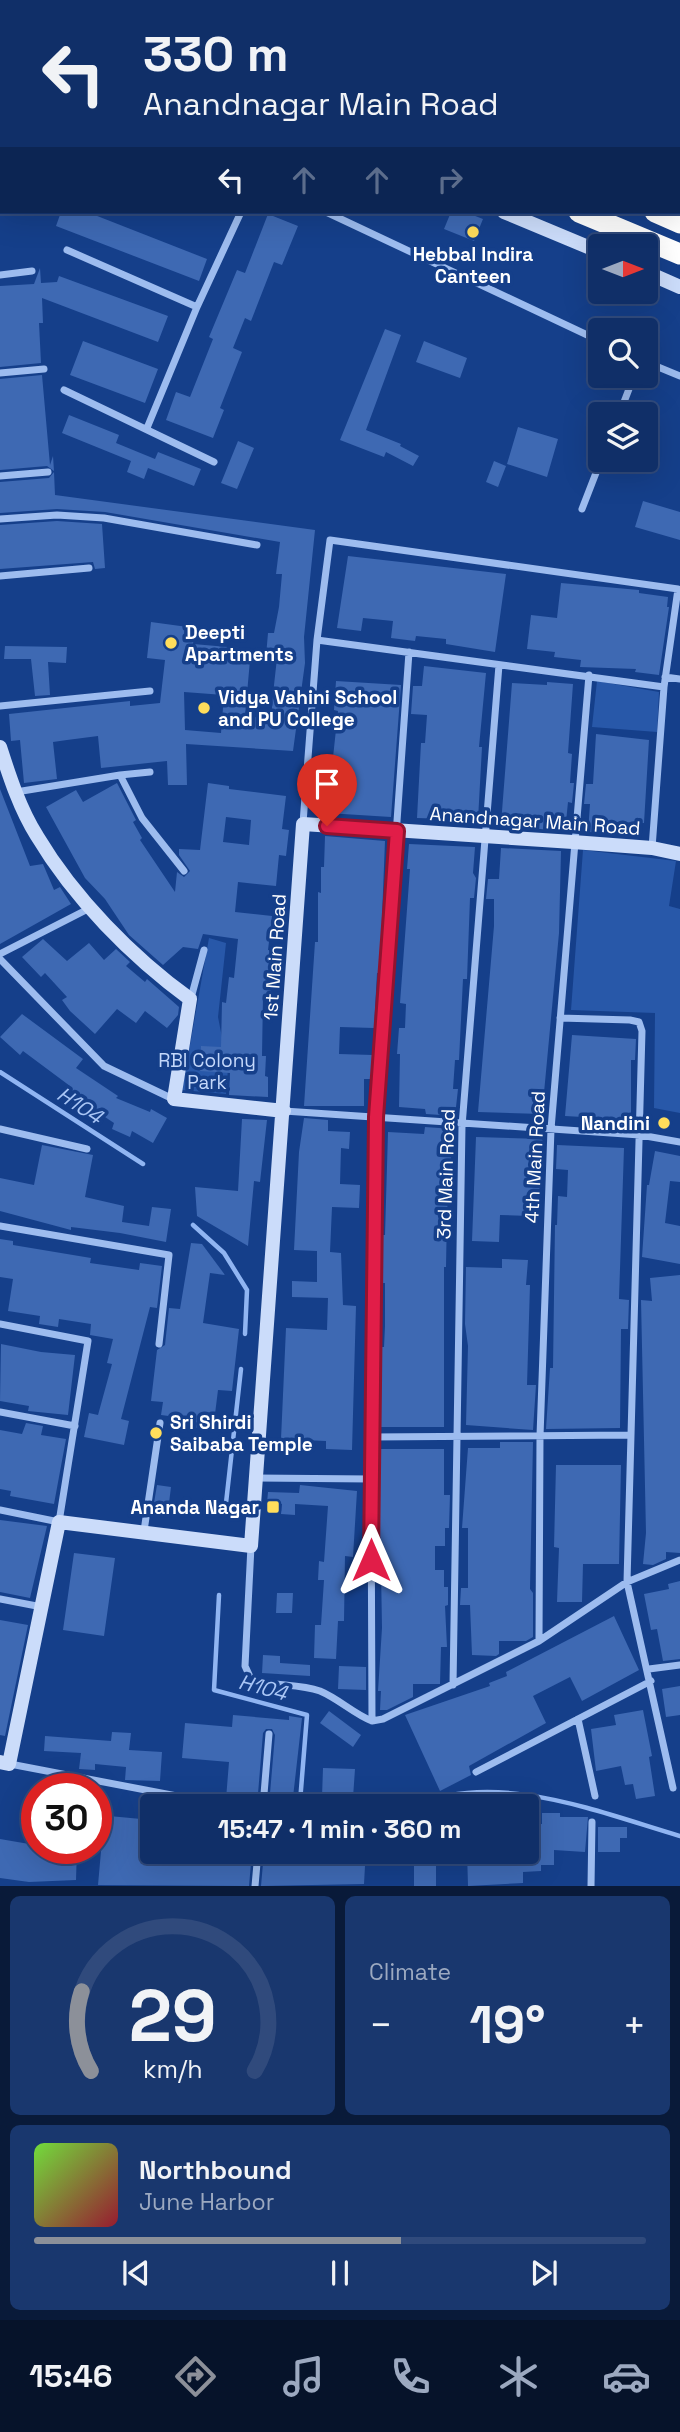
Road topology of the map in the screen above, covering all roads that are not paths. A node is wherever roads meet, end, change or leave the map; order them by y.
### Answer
1 (240, 214) edge
2 (330, 214) edge
3 (509, 214) edge
4 (584, 214) edge
5 (660, 214) edge
6 (680, 222) edge
7 (588, 248) edge
8 (66, 250) dead end
9 (680, 254) edge
10 (32, 271) dead end
11 (0, 275) edge
12 (658, 277) edge
13 (680, 287) edge
14 (197, 307) junction
15 (588, 335) edge
16 (658, 367) edge
17 (44, 369) dead end
18 (0, 373) edge
19 (680, 376) edge
20 (64, 390) dead end
21 (147, 428) junction
22 (214, 462) dead end
23 (48, 472) dead end
24 (596, 472) edge
25 (0, 476) edge
26 (582, 509) dead end
27 (0, 519) edge
28 (257, 545) dead end
29 (89, 568) dead end
30 (0, 576) edge
31 (679, 589) edge
32 (317, 640) junction
33 (409, 652) junction
34 (499, 665) junction
35 (589, 675) junction
36 (666, 677) junction
37 (680, 679) edge
38 (664, 687) junction
39 (150, 691) dead end
40 (0, 706) edge
41 (0, 747) edge
42 (150, 772) dead end
43 (121, 775) junction
44 (15, 792) junction
45 (303, 824) junction
46 (397, 831) junction
47 (485, 836) junction
48 (573, 842) junction
49 (652, 848) junction
50 (680, 854) edge
51 (184, 871) dead end
52 (91, 907) junction
53 (204, 950) dead end
54 (0, 957) edge
55 (190, 999) junction
56 (559, 1018) junction
57 (174, 1099) junction
58 (284, 1111) junction
59 (376, 1117) junction
60 (462, 1126) junction
61 (0, 1129) edge
62 (551, 1129) junction
63 (640, 1135) junction
64 (680, 1142) edge
65 (87, 1149) dead end
66 (0, 1226) edge
67 (0, 1324) edge
68 (159, 1344) dead end
69 (0, 1412) edge
70 (160, 1423) dead end
71 (75, 1426) junction
72 (456, 1436) junction
73 (540, 1436) junction
74 (631, 1436) junction
75 (372, 1437) junction
76 (256, 1478) junction
77 (371, 1479) junction
78 (0, 1510) edge
79 (60, 1522) junction
80 (144, 1531) junction
81 (251, 1546) junction
82 (680, 1560) edge
83 (627, 1582) junction
84 (0, 1599) edge
85 (42, 1607) junction
86 (538, 1641) junction
87 (680, 1665) edge
88 (649, 1669) junction
89 (651, 1681) junction
90 (453, 1685) junction
91 (578, 1719) junction
92 (372, 1721) junction
93 (270, 1734) dead end
94 (4, 1763) edge
95 (476, 1772) dead end
96 (673, 1788) dead end
97 (166, 1794) edge
98 (264, 1794) edge
99 (595, 1796) dead end
100 (592, 1822) dead end
101 (257, 1864) edge
102 (255, 1886) edge
103 (591, 1886) edge

1 - 14 street
2 - 15 street
3 - 7 street
4 - 9 highway
5 - 6 highway
8 - 14 street
10 - 11 street
12 - 13 street
14 - 21 street
16 - 19 street
17 - 18 street
20 - 21 street
21 - 22 street
23 - 25 street
24 - 26 street
27 - 28 street
29 - 30 street
31 - 32 street, 1st Main Road
31 - 36 street
32 - 33 street
32 - 45 street, 1st Main Road
33 - 34 street
33 - 46 street
34 - 35 street
34 - 47 street, 3rd Main Road
35 - 38 street
35 - 48 street, 4th Main Road
36 - 37 street
36 - 38 street
38 - 49 street
39 - 40 street
41 - 44 street
42 - 43 street
43 - 44 street
43 - 51 street
44 - 52 street
45 - 46 street, Anandnagar Main Road
45 - 58 street, 1st Main Road
46 - 47 street, Anandnagar Main Road
46 - 59 street
47 - 48 street, Anandnagar Main Road
47 - 60 street, 3rd Main Road
48 - 49 street, Anandnagar Main Road
48 - 56 street, 4th Main Road
49 - 50 street, Anandnagar Main Road
52 - 54 street
52 - 55 street
53 - 55 street
54 - 57 street
55 - 57 street
56 - 62 street, 4th Main Road
56 - 63 street
57 - 58 street
58 - 59 street
58 - 76 street, 1st Main Road
59 - 60 street
59 - 75 street
60 - 62 street
60 - 72 street, 3rd Main Road
61 - 65 street
62 - 63 street
62 - 73 street, 4th Main Road
63 - 64 street
63 - 74 street
66 - 68 street
67 - 71 street
69 - 71 street
70 - 80 street
71 - 79 street
72 - 73 street
72 - 75 street
72 - 90 street, 3rd Main Road
73 - 74 street
73 - 86 street, 4th Main Road
74 - 83 street
75 - 77 street
76 - 77 street
76 - 81 street, 1st Main Road
77 - 92 street
78 - 79 street
79 - 80 street
79 - 85 street
80 - 81 street
81 - 92 street
82 - 83 street
83 - 86 street
83 - 88 street
84 - 85 street
85 - 94 street
86 - 90 street
87 - 88 street
88 - 89 street
89 - 91 street
89 - 96 street
90 - 92 street
91 - 95 street
91 - 99 street
93 - 98 street
94 - 97 street
100 - 103 street
101 - 102 street

